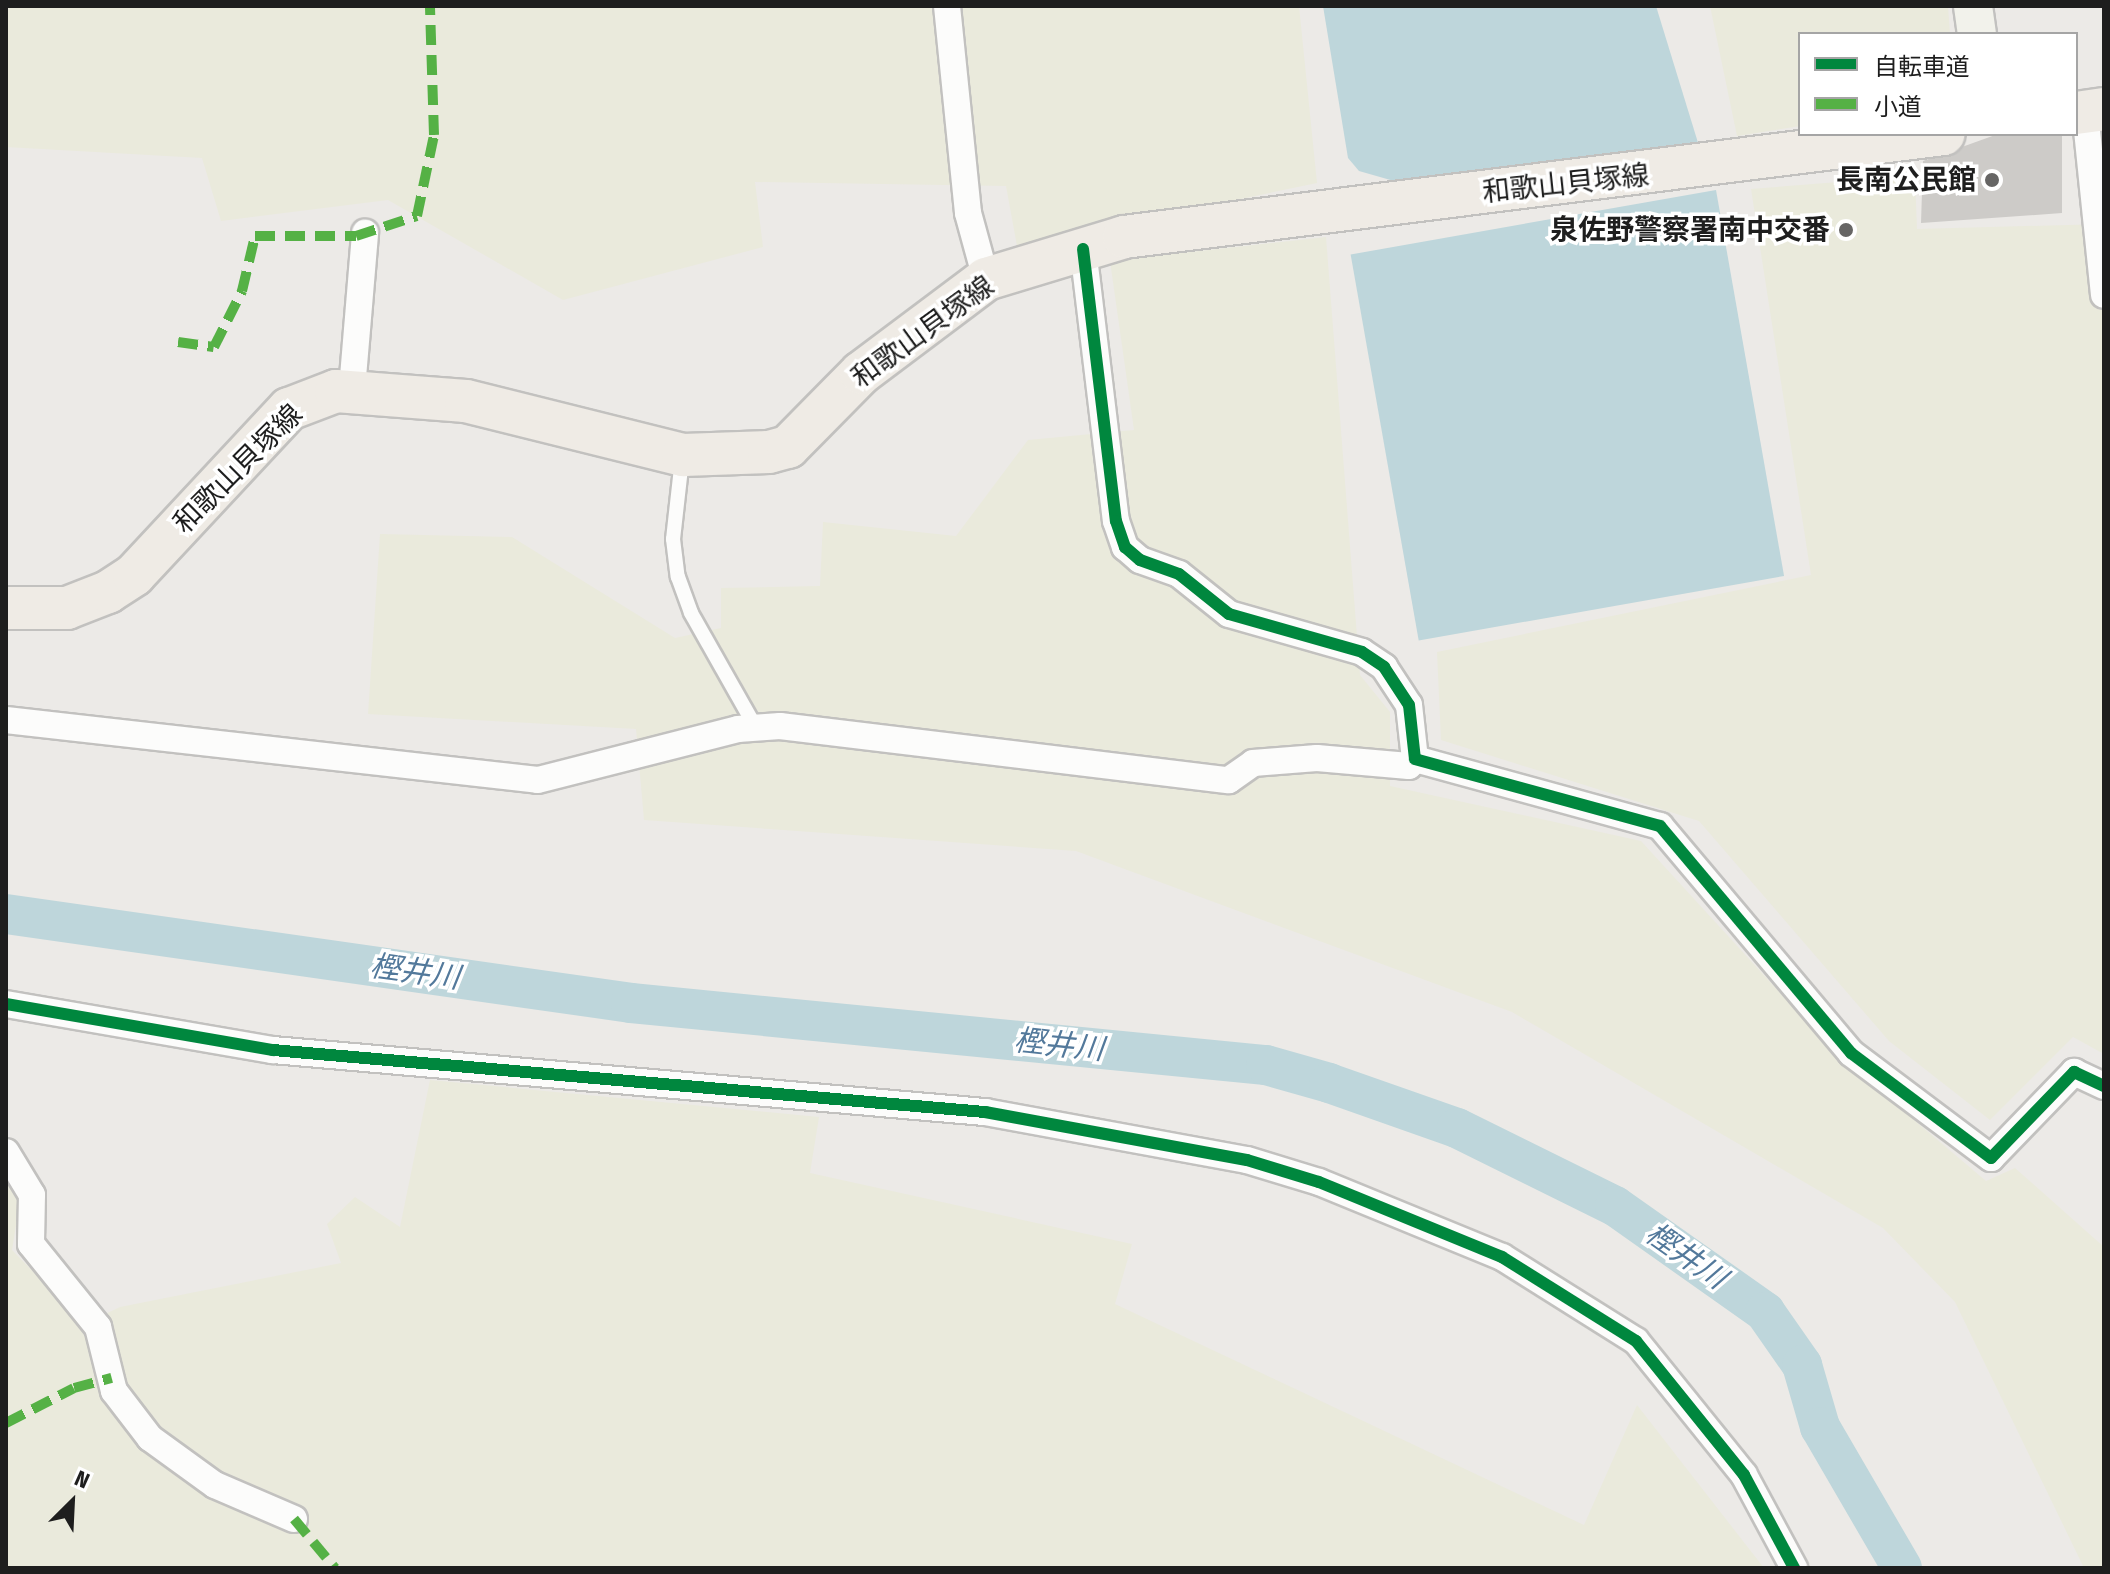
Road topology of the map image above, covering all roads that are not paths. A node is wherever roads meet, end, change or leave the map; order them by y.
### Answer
1 (947, 6) edge
2 (1973, 6) edge
3 (1977, 32) edge
4 (2088, 111) edge
5 (1928, 136) edge
6 (365, 233) dead end
7 (1083, 249) junction
8 (986, 279) junction
9 (2104, 295) edge
10 (352, 389) junction
11 (683, 455) junction
12 (6, 608) edge
13 (6, 720) edge
14 (756, 728) junction
15 (1415, 759) junction
16 (6, 1004) edge
17 (2104, 1086) edge
18 (6, 1152) edge
19 (294, 1519) dead end
20 (1794, 1568) edge

1 - 8 street
2 - 3 street
4 - 9 street
5 - 7 main road, 和歌山貝塚線
6 - 10 street
7 - 8 main road, 和歌山貝塚線
7 - 15 street
8 - 11 main road, 和歌山貝塚線
10 - 11 main road, 和歌山貝塚線
10 - 12 main road, 和歌山貝塚線
11 - 14 lane
13 - 14 street
14 - 15 street
15 - 17 street
16 - 20 street
18 - 19 street

